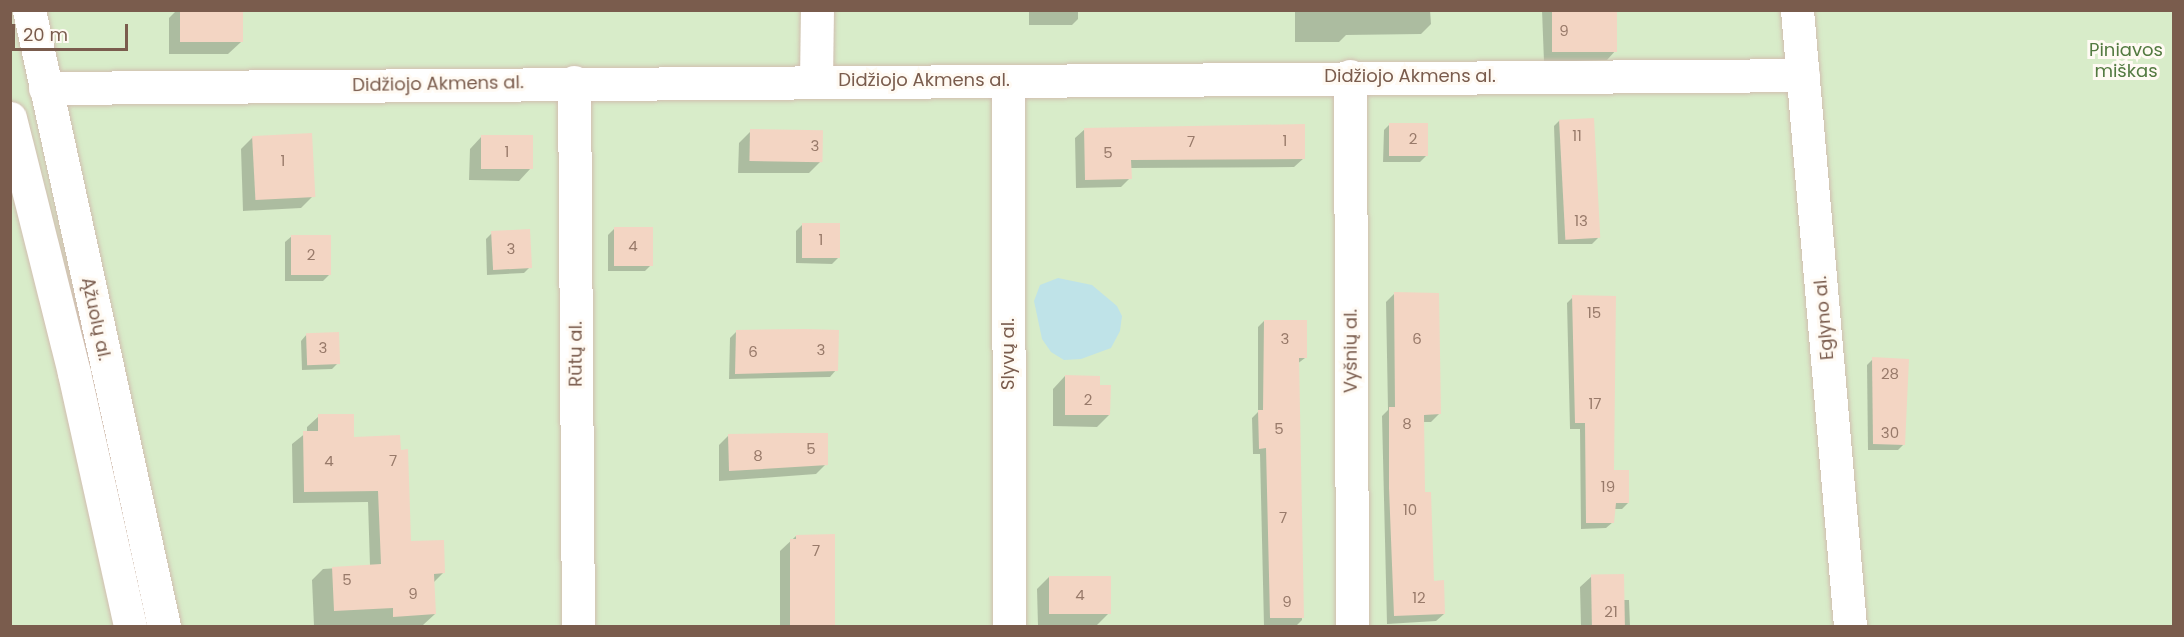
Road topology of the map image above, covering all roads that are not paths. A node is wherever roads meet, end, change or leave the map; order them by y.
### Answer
1 (29, 10) edge
2 (817, 10) edge
3 (1797, 10) edge
4 (1803, 75) junction
5 (1350, 76) junction
6 (816, 80) junction
7 (1008, 81) junction
8 (574, 82) junction
9 (45, 88) junction
10 (10, 118) edge
11 (130, 627) edge
12 (164, 627) edge
13 (578, 627) edge
14 (1009, 627) edge
15 (1352, 627) edge
16 (1850, 627) edge

1 - 9 street, Ąžuolų al.
2 - 6 street
3 - 4 street, Eglyno al.
4 - 5 street, Didžiojo Akmens al.
4 - 16 street, Eglyno al.
5 - 7 street, Didžiojo Akmens al.
5 - 15 street, Vyšnių al.
6 - 7 street, Didžiojo Akmens al.
6 - 8 street, Didžiojo Akmens al.
7 - 14 street, Slyvų al.
8 - 9 street, Didžiojo Akmens al.
8 - 13 street, Rūtų al.
9 - 12 street, Ąžuolų al.
10 - 11 street

